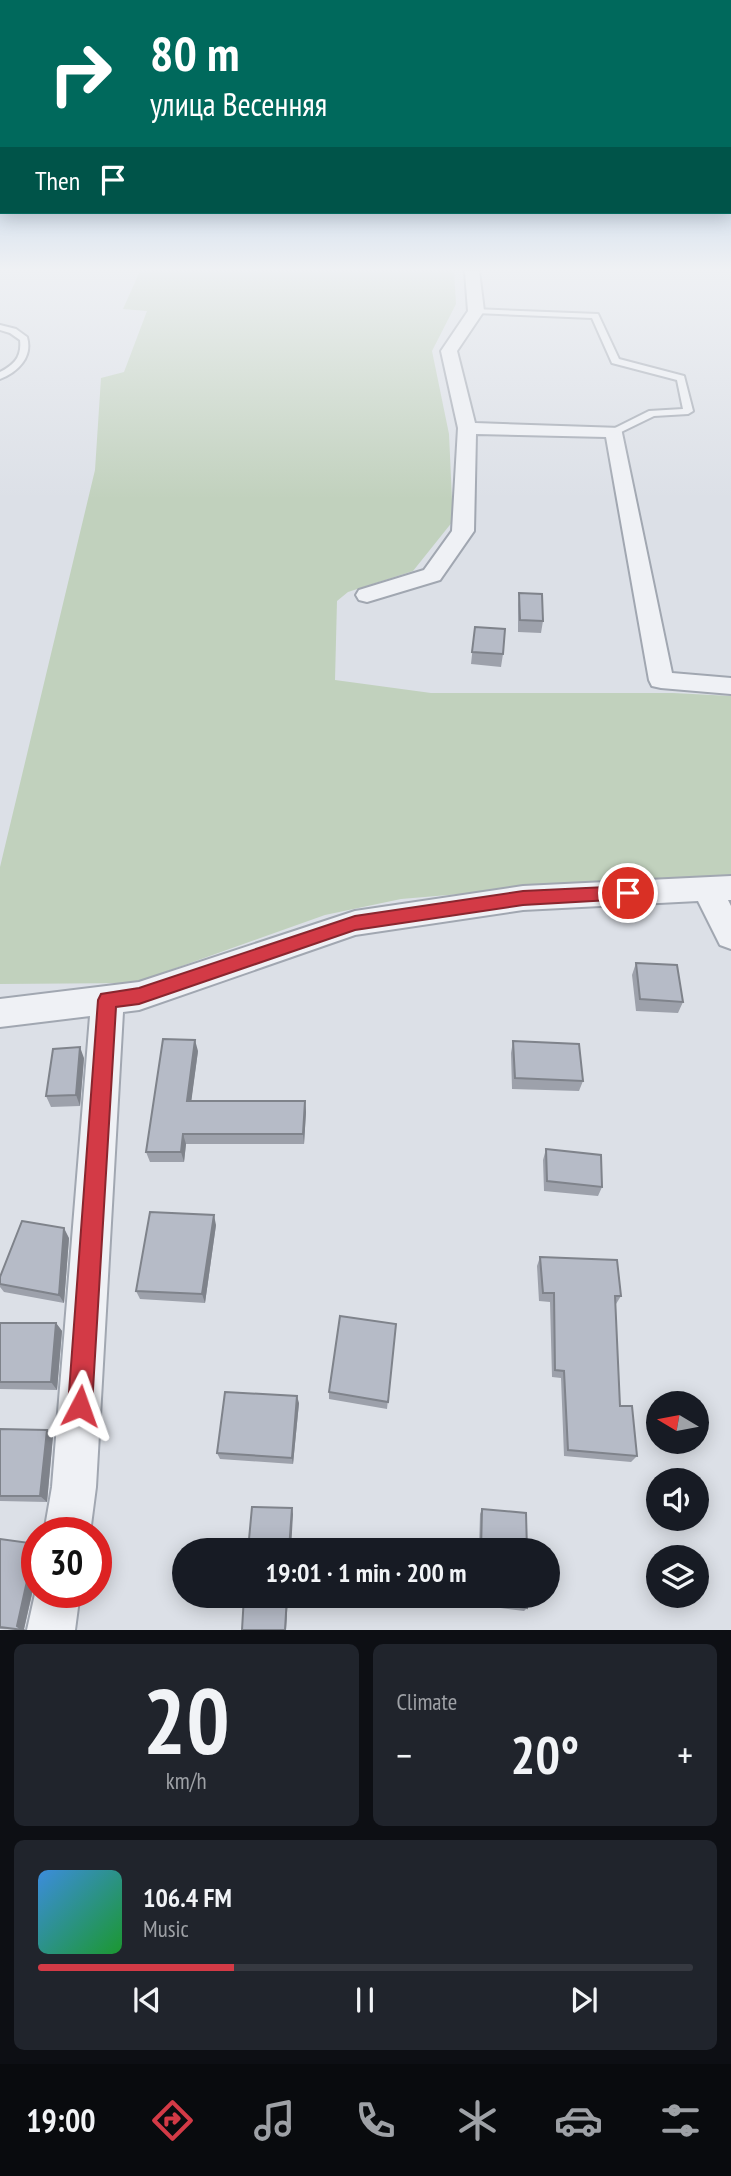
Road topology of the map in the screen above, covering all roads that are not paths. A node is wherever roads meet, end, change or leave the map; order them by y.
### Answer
1 (26, 347) edge
2 (452, 347) edge
3 (609, 347) edge
4 (0, 376) edge
5 (467, 428) junction
6 (614, 432) junction
7 (367, 596) dead end
8 (731, 686) edge
9 (719, 888) edge
10 (731, 936) edge
11 (107, 1000) junction
12 (0, 1013) edge
13 (70, 1517) edge
14 (54, 1608) edge
15 (51, 1630) edge

1 - 4 lane
2 - 5 street
3 - 6 lane
5 - 6 street
5 - 7 street
6 - 8 street
9 - 10 street
9 - 11 street
11 - 12 street
11 - 13 street
14 - 15 street

